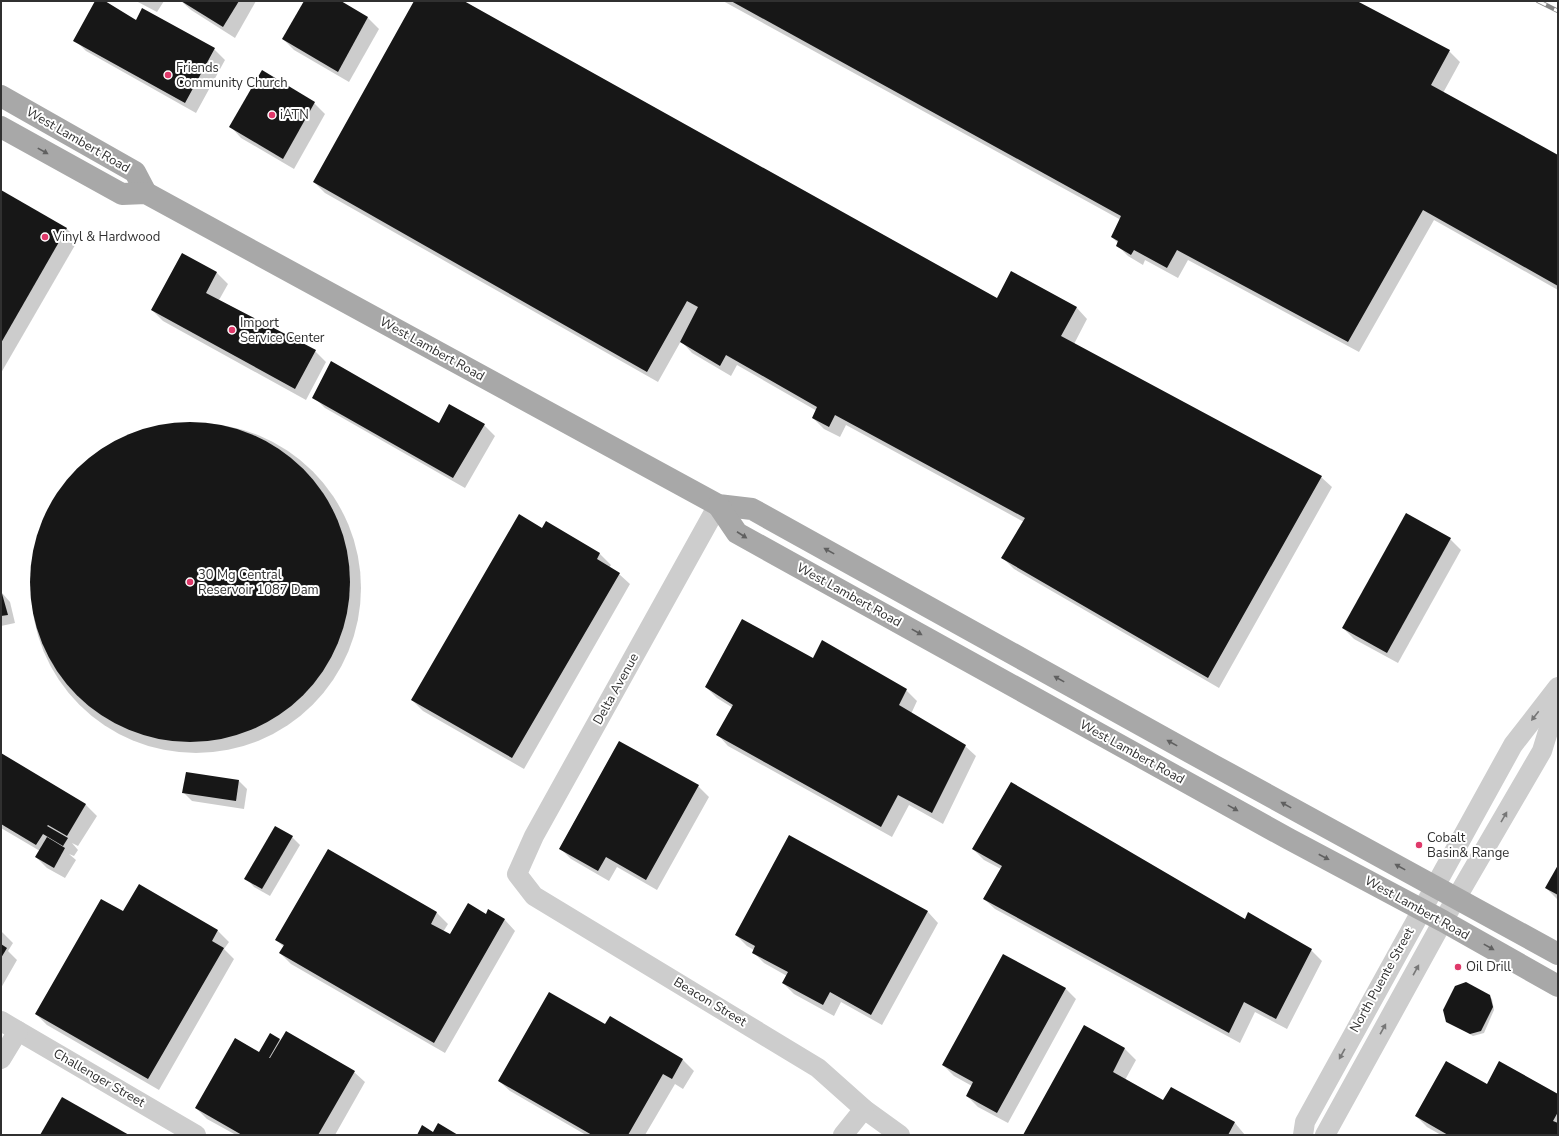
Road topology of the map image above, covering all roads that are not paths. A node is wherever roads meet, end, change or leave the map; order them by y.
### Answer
1 (1, 96) edge
2 (1, 127) edge
3 (146, 193) junction
4 (718, 505) junction
5 (1558, 687) edge
6 (1558, 699) edge
7 (517, 874) joint
8 (1434, 886) junction
9 (1456, 899) junction
10 (1421, 909) junction
11 (1443, 921) junction
12 (1558, 954) edge
13 (1558, 986) edge
14 (1, 1021) edge
15 (18, 1031) junction
16 (1, 1060) edge
17 (864, 1109) junction
18 (196, 1135) edge
19 (843, 1135) edge
20 (900, 1135) edge
21 (1303, 1135) edge
22 (1325, 1135) edge

1 - 3 main road, West Lambert Road
2 -> 3 main road, West Lambert Road
3 - 4 main road, West Lambert Road
4 - 7 street, Delta Avenue
8 -> 4 main road, West Lambert Road
4 -> 10 main road, West Lambert Road
5 -> 8 street, North Puente Street
9 -> 6 street, North Puente Street
7 - 17 street, Beacon Street
8 - 9 main road, West Lambert Road
8 - 10 street, North Puente Street
9 - 11 street, North Puente Street
9 - 12 main road, West Lambert Road
10 - 11 main road, West Lambert Road
10 -> 21 street, North Puente Street
11 -> 13 main road, West Lambert Road
22 -> 11 street, North Puente Street
14 - 15 street, Challenger Street
15 - 16 street
15 - 18 street, Challenger Street
17 - 19 street
17 - 20 street, Beacon Street

